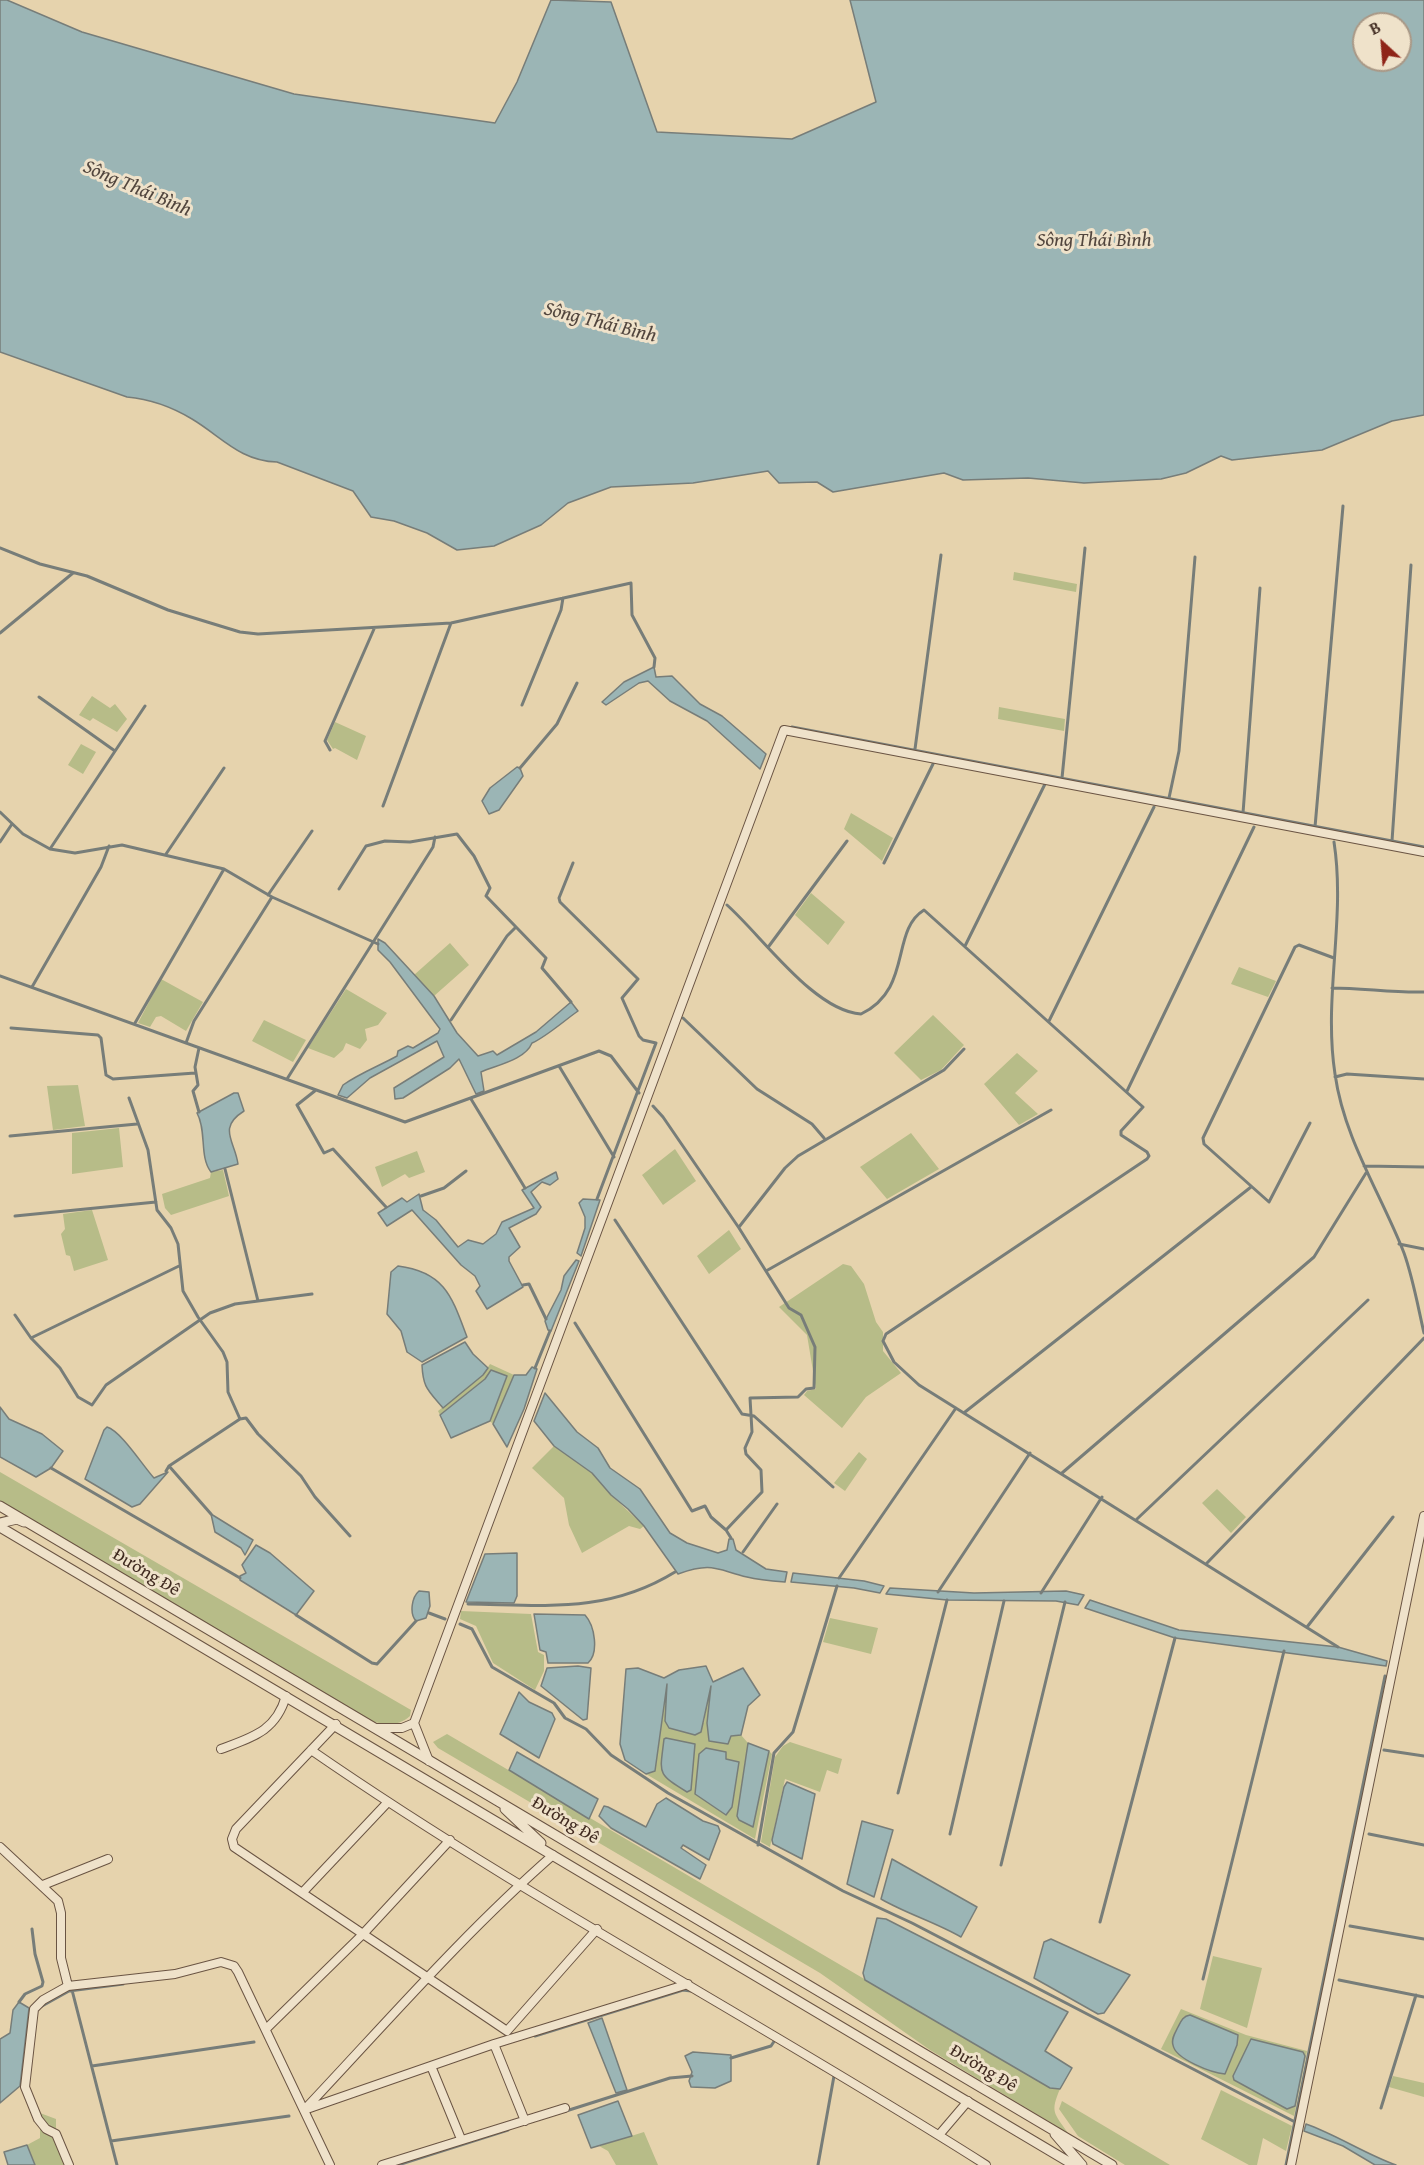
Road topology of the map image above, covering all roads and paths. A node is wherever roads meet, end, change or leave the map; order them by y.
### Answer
1 (1424, 852) edge
2 (0, 1506) edge
3 (1424, 1516) edge
4 (0, 1525) edge
5 (41, 1530) junction
6 (286, 1696) junction
7 (414, 1723) junction
8 (336, 1724) junction
9 (372, 1727) junction
10 (222, 1749) dead end
11 (311, 1750) junction
12 (430, 1762) junction
13 (495, 1799) junction
14 (387, 1803) junction
15 (450, 1840) junction
16 (0, 1847) edge
17 (553, 1855) junction
18 (108, 1859) dead end
19 (520, 1884) junction
20 (42, 1885) junction
21 (303, 1892) junction
22 (597, 1929) junction
23 (363, 1934) junction
24 (429, 1977) junction
25 (688, 1984) junction
26 (68, 1986) junction
27 (266, 2029) junction
28 (507, 2031) junction
29 (508, 2040) junction
30 (494, 2043) junction
31 (431, 2066) junction
32 (968, 2101) junction
33 (565, 2108) dead end
34 (304, 2110) junction
35 (525, 2121) junction
36 (1049, 2128) junction
37 (939, 2135) junction
38 (461, 2139) junction
39 (69, 2165) edge
40 (330, 2165) edge
41 (382, 2165) edge
42 (986, 2165) edge
43 (1074, 2165) edge
44 (1082, 2165) edge
45 (1112, 2165) edge
46 (1292, 2165) edge

1 - 7 street
2 - 5 street, Đường Đê
3 - 46 street
4 - 5 street
4 - 6 street, Đường Đê
5 - 9 street, Đường Đê
6 - 8 street, Đường Đê
6 - 10 street
7 - 9 street
7 - 12 street
8 - 11 street
8 - 17 street, Đường Đê
9 - 12 street, Đường Đê
11 - 14 street
11 - 21 street
12 - 13 street, Đường Đê
13 - 17 street
13 - 36 street, Đường Đê
14 - 15 street
14 - 21 street
15 - 19 street
15 - 23 street
16 - 20 street
17 - 19 street
17 - 32 street, Đường Đê
18 - 20 street
19 - 22 street
19 - 24 street
20 - 26 street
21 - 23 street
22 - 25 street
22 - 28 street
23 - 24 street
23 - 27 street
24 - 28 street
24 - 34 street
25 - 29 street
25 - 37 street
26 - 27 street
26 - 39 street
27 - 34 street
28 - 29 street
29 - 30 street
30 - 31 street
30 - 35 street
31 - 34 street
31 - 38 street
32 - 37 street
32 - 43 street, Đường Đê
33 - 35 street
34 - 40 street
35 - 38 street
36 - 44 street
36 - 45 street, Đường Đê
37 - 42 street
38 - 41 street

